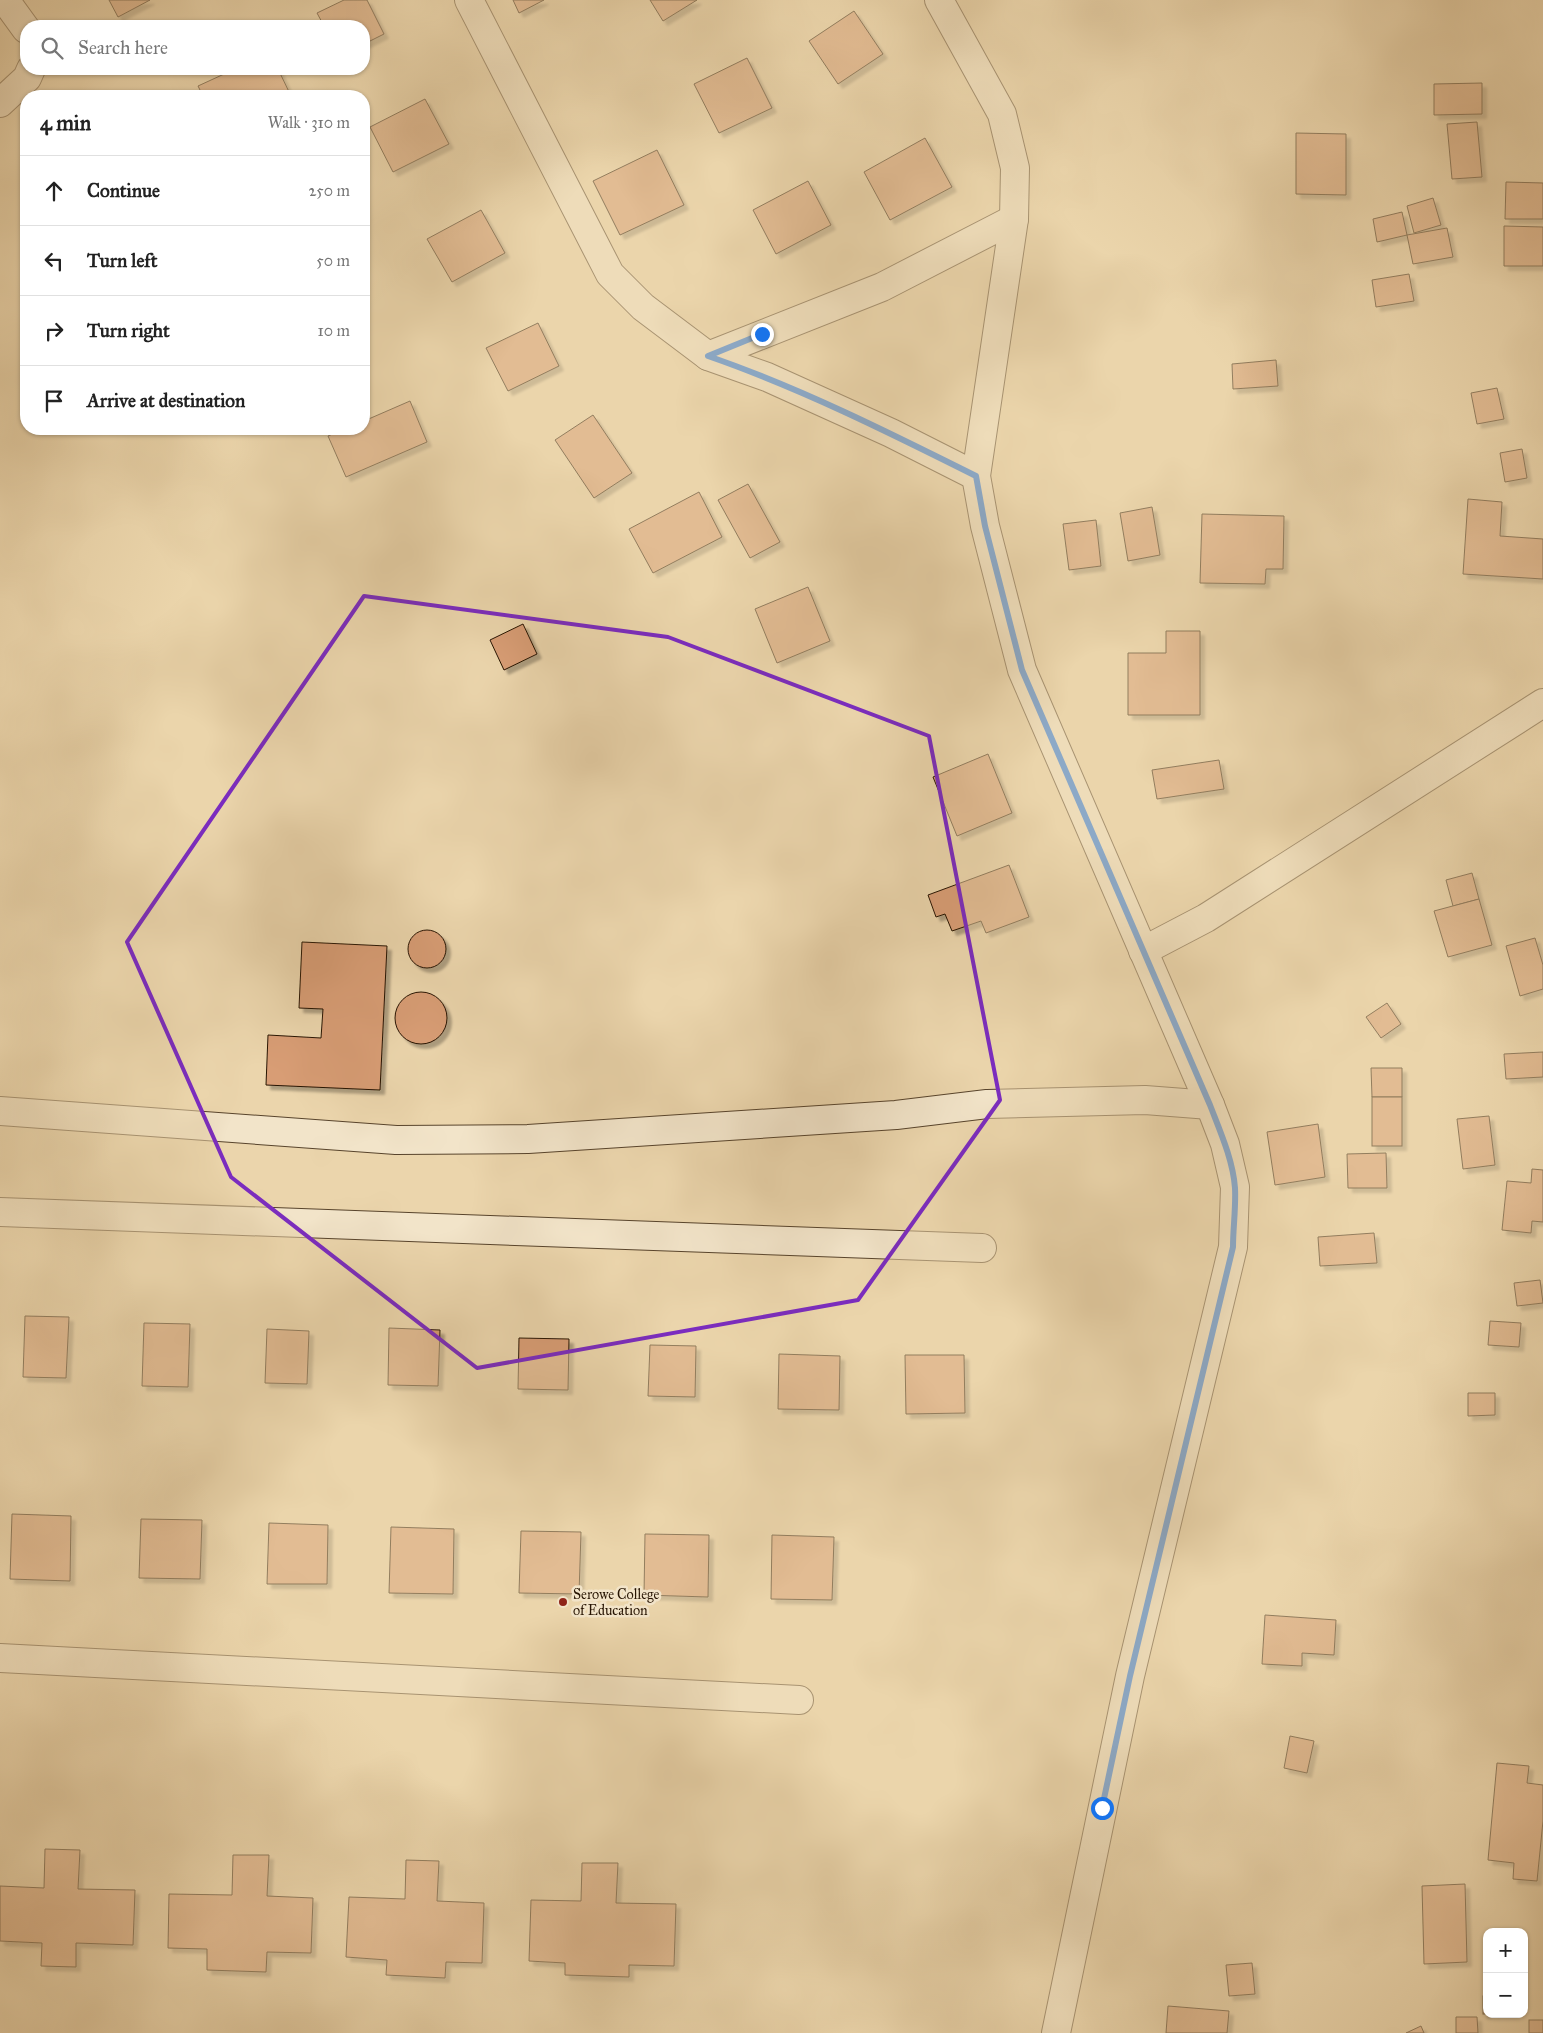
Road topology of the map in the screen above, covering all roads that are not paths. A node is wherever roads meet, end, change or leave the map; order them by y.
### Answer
1 (4, 0) edge
2 (469, 0) edge
3 (939, 0) edge
4 (20, 21) edge
5 (29, 75) edge
6 (0, 103) edge
7 (1014, 219) junction
8 (708, 356) junction
9 (976, 476) junction
10 (1543, 703) edge
11 (1143, 951) junction
12 (1210, 1105) junction
13 (0, 1111) edge
14 (0, 1212) edge
15 (982, 1248) dead end
16 (0, 1658) edge
17 (799, 1700) dead end
18 (1056, 2033) edge

1 - 4 street
2 - 8 street
3 - 7 street
5 - 6 street
7 - 8 street
7 - 9 street
8 - 9 street
9 - 11 street
10 - 11 street
11 - 12 street
12 - 13 street
12 - 18 street
14 - 15 street
16 - 17 street

